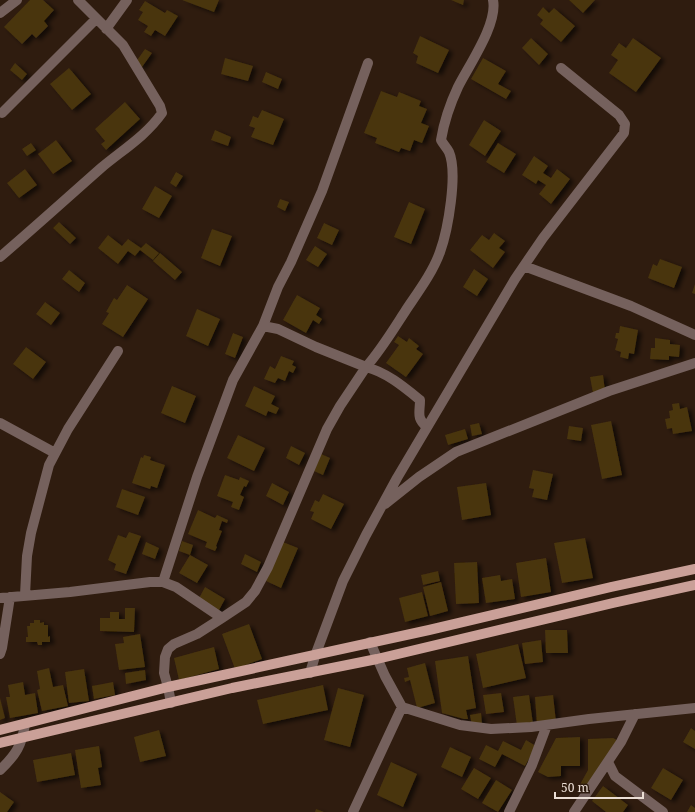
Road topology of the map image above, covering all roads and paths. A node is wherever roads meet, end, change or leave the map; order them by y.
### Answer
1 (17, 0) edge
2 (78, 0) edge
3 (127, 0) edge
4 (493, 0) edge
5 (0, 13) edge
6 (96, 19) junction
7 (106, 29) junction
8 (368, 63) dead end
9 (561, 68) dead end
10 (2, 113) dead end
11 (0, 257) edge
12 (524, 266) junction
13 (263, 326) junction
14 (695, 335) edge
15 (118, 351) dead end
16 (695, 363) edge
17 (366, 367) junction
18 (0, 424) edge
19 (427, 427) junction
20 (55, 453) junction
21 (380, 508) junction
22 (695, 569) edge
23 (163, 582) junction
24 (695, 585) edge
25 (611, 587) junction
26 (25, 595) junction
27 (5, 597) edge
28 (613, 603) junction
29 (489, 616) junction
30 (222, 618) junction
31 (493, 632) junction
32 (370, 642) junction
33 (0, 654) edge
34 (315, 656) junction
35 (377, 659) junction
36 (310, 672) junction
37 (168, 687) junction
38 (171, 703) junction
39 (402, 707) junction
40 (695, 708) edge
41 (635, 714) junction
42 (25, 724) junction
43 (547, 725) junction
44 (0, 730) edge
45 (23, 739) junction
46 (0, 743) edge
47 (608, 762) junction
48 (0, 770) edge
49 (353, 812) edge
50 (509, 812) edge
51 (574, 812) edge
52 (663, 812) edge

1 - 5 street
2 - 6 street
3 - 7 street
4 - 17 street
6 - 7 street
6 - 10 street
7 - 11 street
8 - 13 street
9 - 12 street
12 - 14 street
12 - 19 street
13 - 17 street
13 - 23 street
15 - 20 street
16 - 21 street
17 - 19 street
17 - 30 street
18 - 20 street
19 - 21 street
20 - 26 street
21 - 34 street
22 - 25 main road
23 - 26 street
23 - 30 street
24 - 28 main road
25 - 28 main road
25 - 29 main road
26 - 27 street
27 - 33 street
28 - 31 main road
29 - 31 main road
29 - 32 main road
30 - 37 street
31 - 35 main road
32 - 34 main road
32 - 35 street
34 - 36 street
34 - 37 main road
35 - 36 main road
35 - 39 street
36 - 38 main road
37 - 38 street
37 - 42 main road
38 - 45 main road
39 - 43 street
39 - 49 street
40 - 41 street
41 - 43 street
41 - 47 street
42 - 44 main road
42 - 45 street
43 - 50 street
45 - 46 main road
45 - 48 street
47 - 51 street
47 - 52 street

